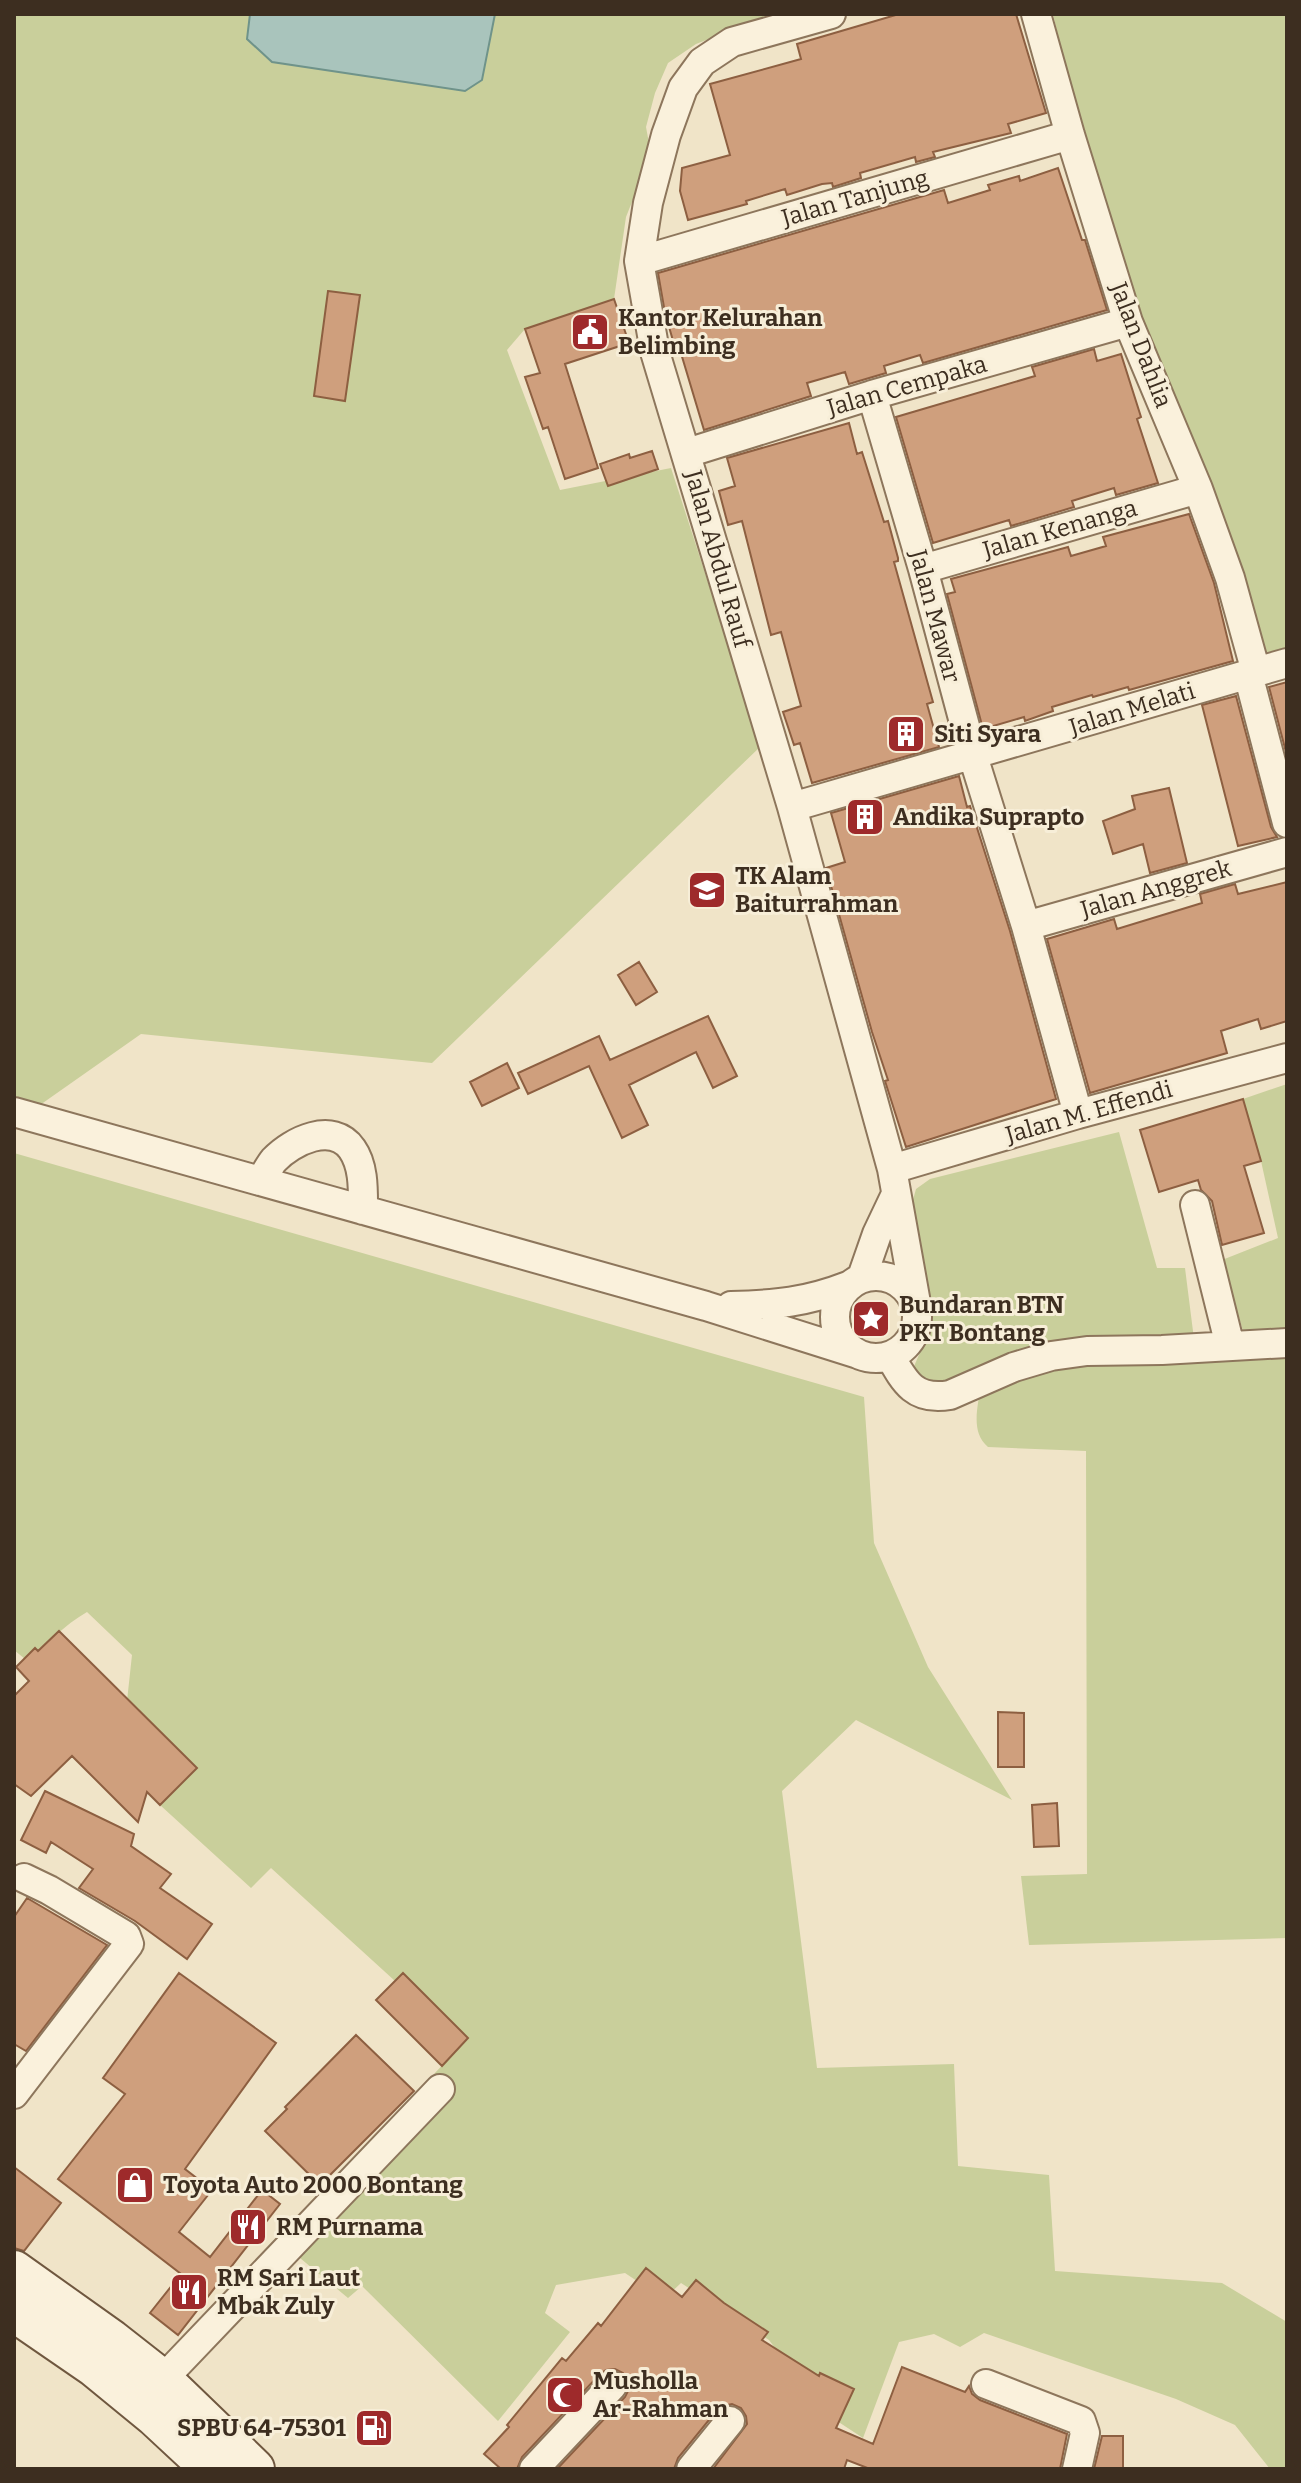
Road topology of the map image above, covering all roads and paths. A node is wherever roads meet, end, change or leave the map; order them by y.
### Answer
1 (831, 14) edge
2 (1036, 14) edge
3 (1070, 135) junction
4 (639, 261) junction
5 (1128, 322) junction
6 (872, 395) junction
7 (687, 453) junction
8 (1198, 489) junction
9 (923, 569) junction
10 (1287, 663) edge
11 (1252, 673) junction
12 (973, 756) junction
13 (792, 807) junction
14 (1287, 823) edge
15 (1287, 852) edge
16 (1026, 926) junction
17 (1287, 1058) edge
18 (14, 1112) edge
19 (1078, 1114) junction
20 (260, 1181) junction
21 (894, 1182) junction
22 (1195, 1205) dead end
23 (363, 1210) junction
24 (855, 1282) junction
25 (916, 1303) junction
26 (706, 1306) junction
27 (1287, 1343) edge
28 (1230, 1346) junction
29 (858, 1354) junction
30 (890, 1356) junction
31 (17, 1881) edge
32 (440, 2089) dead end
33 (14, 2094) edge
34 (29, 2297) edge
35 (162, 2380) junction
36 (986, 2384) dead end
37 (612, 2386) dead end
38 (730, 2421) dead end
39 (212, 2469) edge
40 (254, 2469) edge
41 (534, 2469) edge
42 (691, 2469) edge
43 (1077, 2469) edge

1 - 4 street, Jalan Abdul Rauf
2 - 3 street, Jalan Dahlia
3 - 4 street, Jalan Tanjung
3 - 5 street, Jalan Dahlia
4 - 7 street, Jalan Abdul Rauf
5 - 6 street, Jalan Cempaka
5 - 8 street, Jalan Dahlia
6 - 7 street, Jalan Cempaka
6 - 9 street, Jalan Mawar
7 - 13 street, Jalan Abdul Rauf
8 - 9 street, Jalan Kenanga
8 - 11 street, Jalan Dahlia
9 - 12 street, Jalan Mawar
10 - 11 street, Jalan Melati
11 - 12 street, Jalan Melati
11 - 14 street, Jalan Dahlia
12 - 13 street, Jalan Melati
12 - 16 street, Jalan Mawar
13 - 21 street, Jalan Abdul Rauf
15 - 16 street, Jalan Anggrek
16 - 19 street, Jalan Mawar
17 - 19 street, Jalan M. Effendi
18 - 20 street
19 - 21 street, Jalan M. Effendi
20 - 23 street
20 - 23 street
21 - 24 street
21 - 25 street, Jalan Abdul Rauf
22 - 28 street
23 - 26 street
24 - 25 street
24 - 26 street
24 - 29 street
25 - 30 street
26 - 29 street
27 - 28 street
28 - 30 street
29 - 30 street
31 - 33 street
32 - 35 street
34 - 35 main road
34 - 39 main road
35 - 40 main road
36 - 43 street
37 - 41 street
38 - 42 street

